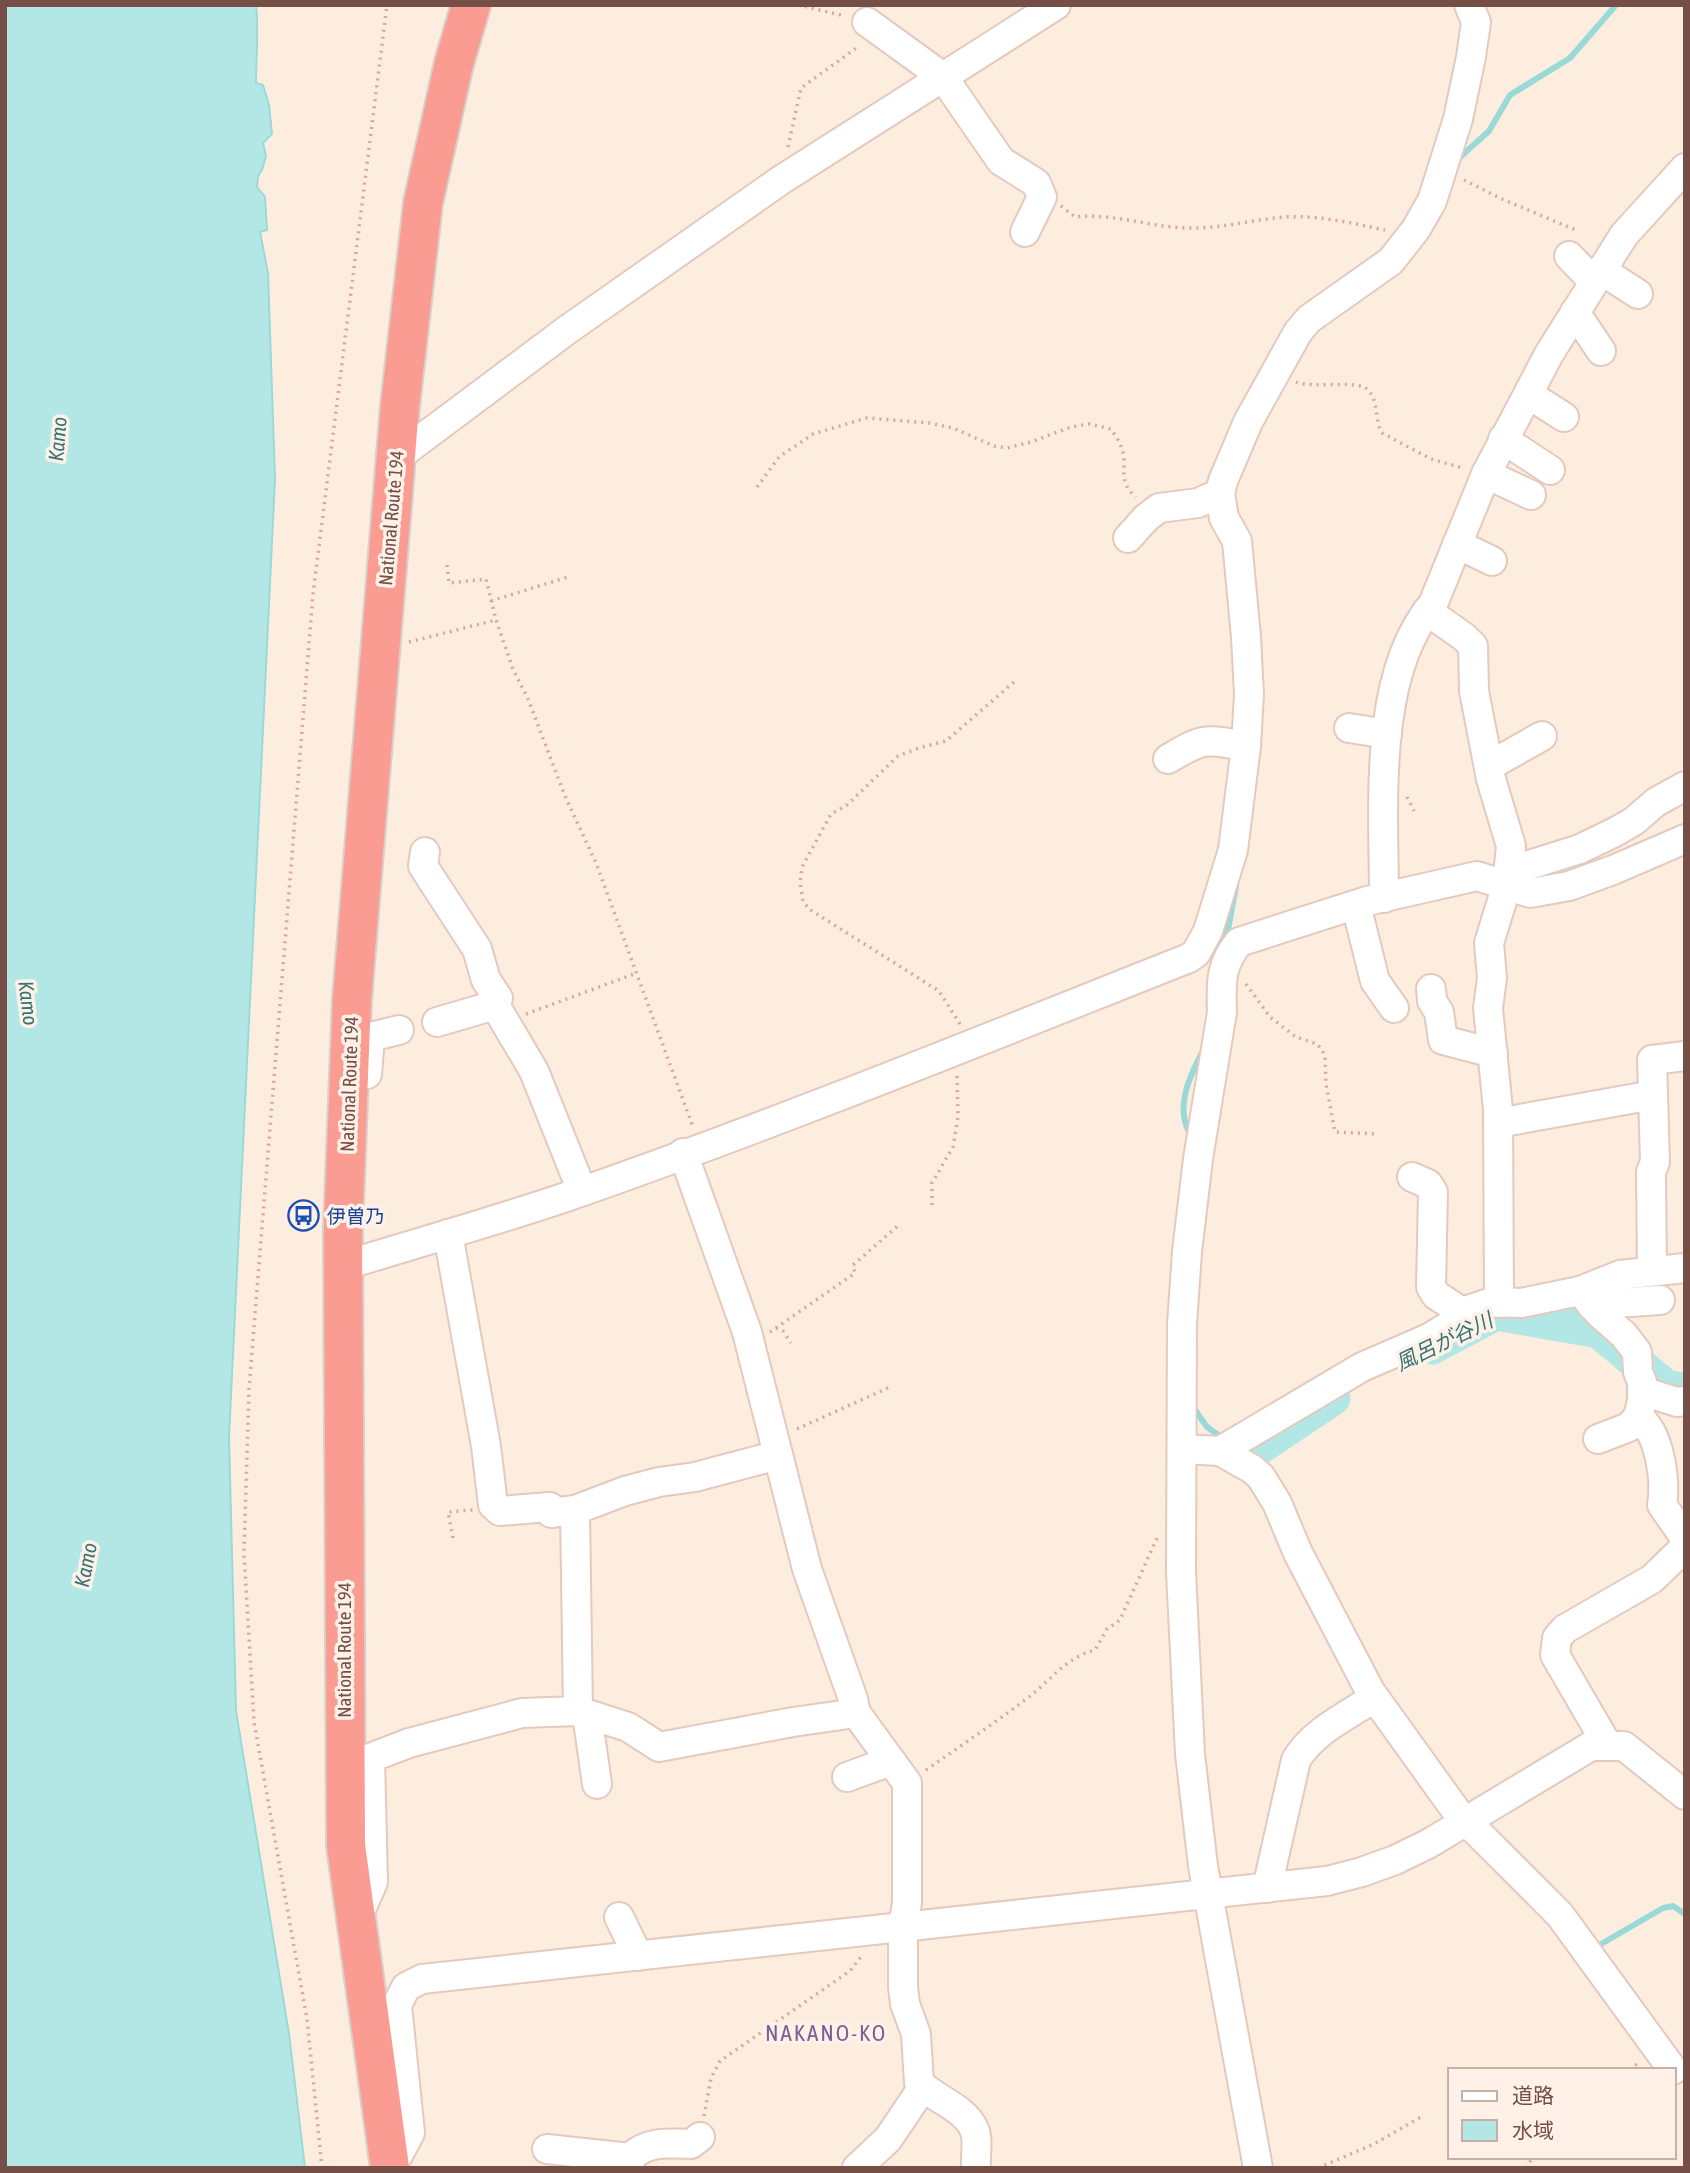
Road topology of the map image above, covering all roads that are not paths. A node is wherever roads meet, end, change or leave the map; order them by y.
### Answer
1 (471, 5) edge
2 (1056, 5) edge
3 (1477, 9) edge
4 (873, 27) road end
5 (943, 77) junction
6 (1682, 176) edge
7 (1025, 232) dead end
8 (1573, 243) road end
9 (1597, 276) junction
10 (1638, 294) dead end
11 (1575, 312) junction
12 (1601, 351) dead end
13 (1528, 394) junction
14 (1564, 417) dead end
15 (1503, 439) junction
16 (396, 458) junction
17 (1550, 470) dead end
18 (1486, 474) junction
19 (1220, 493) junction
20 (1531, 495) dead end
21 (1128, 538) dead end
22 (1457, 544) junction
23 (1492, 561) dead end
24 (1427, 611) junction
25 (1349, 728) dead end
26 (1387, 734) junction
27 (1542, 736) dead end
28 (1246, 746) junction
29 (1168, 759) dead end
30 (1489, 766) junction
31 (1685, 786) edge
32 (1685, 839) edge
33 (425, 852) dead end
34 (1507, 886) junction
35 (1384, 898) junction
36 (1356, 905) junction
37 (1214, 951) junction
38 (1431, 989) dead end
39 (495, 1005) junction
40 (1394, 1008) dead end
41 (437, 1022) dead end
42 (399, 1030) dead end
43 (1493, 1053) junction
44 (1685, 1056) edge
45 (1653, 1096) junction
46 (348, 1102) junction
47 (1498, 1124) junction
48 (692, 1150) junction
49 (1412, 1177) dead end
50 (582, 1191) junction
51 (448, 1234) junction
52 (343, 1266) junction
53 (1685, 1268) edge
54 (1652, 1270) junction
55 (1586, 1298) junction
56 (1660, 1300) dead end
57 (1499, 1303) junction
58 (1462, 1312) junction
59 (1685, 1401) edge
60 (1640, 1404) junction
61 (1598, 1439) dead end
62 (1182, 1449) junction
63 (1220, 1451) junction
64 (778, 1455) junction
65 (575, 1510) junction
66 (1685, 1538) edge
67 (1685, 1547) edge
68 (1374, 1698) junction
69 (582, 1712) junction
70 (856, 1713) junction
71 (1608, 1746) junction
72 (891, 1760) junction
73 (847, 1777) dead end
74 (597, 1784) dead end
75 (1685, 1795) edge
76 (1466, 1821) junction
77 (1267, 1888) junction
78 (1208, 1894) junction
79 (619, 1917) dead end
80 (356, 1921) junction
81 (892, 1929) junction
82 (638, 1956) junction
83 (1672, 2068) edge
84 (923, 2087) junction
85 (700, 2137) road end
86 (547, 2149) dead end
87 (629, 2163) edge
88 (391, 2168) edge
89 (857, 2168) edge
90 (976, 2168) edge
91 (1258, 2168) edge

1 - 16 highway, National Route 194
2 - 5 street
3 - 19 street
4 - 5 street
5 - 7 street
5 - 16 street
6 - 9 street
8 - 9 street
9 - 10 street
9 - 11 street
11 - 12 street
11 - 13 street
13 - 14 street
13 - 15 street
15 - 17 street
15 - 18 street
16 - 46 highway, National Route 194
18 - 20 street
18 - 22 street
19 - 21 street
19 - 28 street
22 - 23 street
22 - 24 street
24 - 26 street
24 - 30 street
25 - 26 street
26 - 35 street
27 - 30 street
28 - 29 street
28 - 37 street
30 - 34 street
31 - 34 street
32 - 34 street
33 - 39 street
34 - 35 street
34 - 43 street
35 - 36 street
36 - 37 street
36 - 40 street
37 - 48 street
37 - 62 street
38 - 43 street
39 - 41 street
39 - 50 street
42 - 46 street
43 - 47 street
44 - 45 street
45 - 47 street
45 - 54 street
46 - 52 highway, National Route 194
47 - 57 street
48 - 50 street
48 - 64 street
49 - 58 street
50 - 51 street
51 - 52 street
51 - 65 street
52 - 80 highway, National Route 194
53 - 54 street
54 - 55 street
55 - 56 street
55 - 57 street
55 - 60 street
57 - 58 street
58 - 63 street
59 - 60 street
60 - 61 street
60 - 66 street
62 - 63 street
62 - 78 street
63 - 68 street
64 - 65 street
64 - 70 street
65 - 69 street
67 - 71 street
68 - 76 street
68 - 77 street
69 - 70 street
69 - 74 street
69 - 80 street
70 - 72 street
71 - 75 street
71 - 76 street
72 - 73 street
72 - 81 street
76 - 77 street
76 - 83 street
77 - 78 street
78 - 81 street
78 - 91 street
79 - 82 street
80 - 88 highway, National Route 194
81 - 82 street
81 - 84 street
82 - 88 street
84 - 89 street
84 - 90 street
85 - 87 street
86 - 87 street

